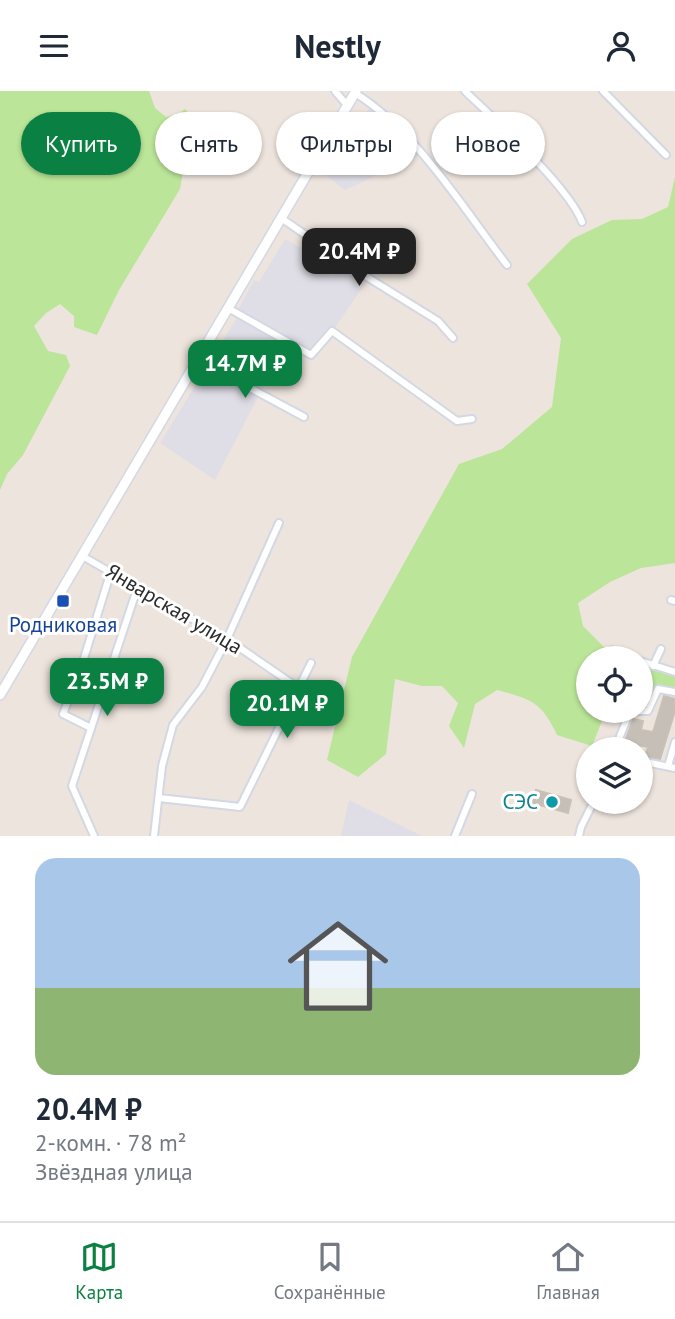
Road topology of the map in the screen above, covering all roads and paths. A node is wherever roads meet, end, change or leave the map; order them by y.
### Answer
1 (335, 91) edge
2 (465, 91) edge
3 (603, 91) edge
4 (356, 92) edge
5 (347, 105) junction
6 (666, 155) dead end
7 (281, 218) junction
8 (582, 222) dead end
9 (507, 265) dead end
10 (228, 308) junction
11 (453, 338) dead end
12 (198, 360) junction
13 (304, 417) dead end
14 (472, 419) dead end
15 (279, 523) dead end
16 (83, 557) junction
17 (111, 571) junction
18 (138, 586) junction
19 (227, 639) junction
20 (661, 649) dead end
21 (311, 663) dead end
22 (653, 666) joint
23 (675, 672) edge
24 (297, 687) junction
25 (675, 692) edge
26 (0, 695) edge
27 (653, 700) edge
28 (89, 727) junction
29 (675, 742) edge
30 (653, 764) edge
31 (671, 767) edge
32 (472, 794) dead end
33 (159, 798) junction
34 (587, 814) edge
35 (94, 836) edge
36 (154, 836) edge
37 (455, 836) edge
38 (579, 836) edge

1 - 5 street
2 - 8 street
3 - 6 street
4 - 5 street
4 - 9 street
5 - 7 street
7 - 10 street
7 - 11 street
10 - 12 street
10 - 14 street
12 - 13 street
12 - 16 street
15 - 19 street
16 - 17 street, Январская улица
16 - 26 street
17 - 18 street, Январская улица
17 - 28 street
18 - 19 street, Январская улица
18 - 28 street
19 - 24 street, Январская улица
19 - 33 street
20 - 22 street
21 - 24 street
22 - 23 street
24 - 33 street
25 - 27 street
28 - 35 street
29 - 31 street
30 - 31 street
32 - 37 street
33 - 36 street
34 - 38 street

